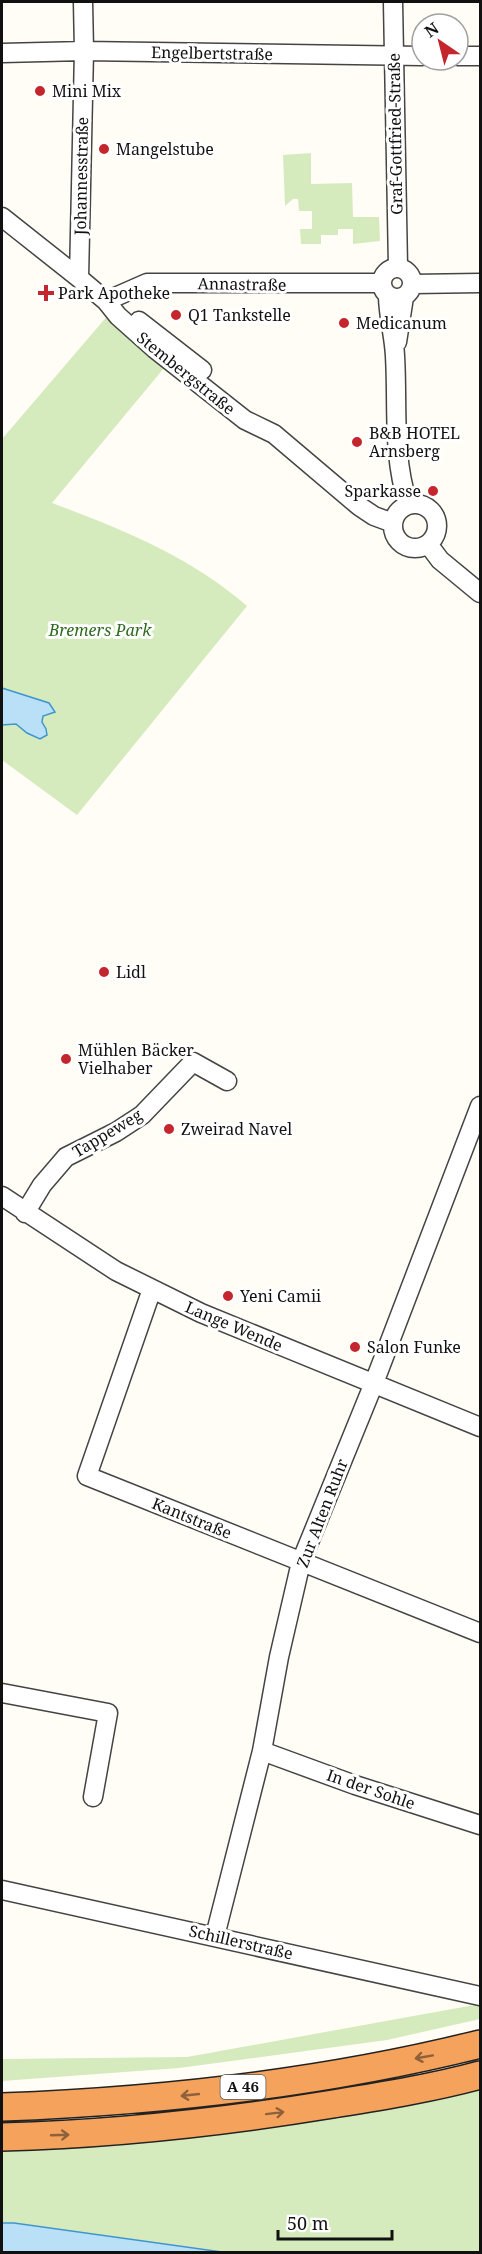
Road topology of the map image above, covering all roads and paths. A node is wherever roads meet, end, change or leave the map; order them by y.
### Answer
1 (83, 2) edge
2 (393, 2) edge
3 (84, 51) junction
4 (2, 53) edge
5 (394, 56) junction
6 (410, 56) edge
7 (2, 217) edge
8 (80, 278) junction
9 (480, 283) edge
10 (397, 290) junction
11 (106, 301) junction
12 (408, 504) junction
13 (393, 523) junction
14 (428, 544) junction
15 (480, 593) edge
16 (227, 1081) dead end
17 (480, 1106) edge
18 (2, 1196) edge
19 (26, 1213) junction
20 (152, 1289) junction
21 (374, 1383) junction
22 (480, 1427) edge
23 (301, 1562) junction
24 (480, 1633) edge
25 (2, 1693) edge
26 (262, 1750) junction
27 (93, 1797) dead end
28 (480, 1825) edge
29 (2, 1890) edge
30 (215, 1936) junction
31 (480, 1996) edge
32 (480, 2044) edge
33 (480, 2075) edge
34 (2, 2107) edge
35 (2, 2137) edge

1 - 3 street, Johannesstraße
2 - 5 street, Graf-Gottfried-Straße
3 - 4 street, Engelbertstraße
3 - 5 street, Engelbertstraße
3 - 8 street, Johannesstraße
5 - 6 street, Engelbertstraße
5 - 10 street, Graf-Gottfried-Straße
7 - 8 street, Stembergstraße
8 - 11 street, Stembergstraße
9 - 10 street, Annastraße
10 - 11 street, Annastraße
10 - 12 street
11 - 13 street, Stembergstraße
12 - 13 street
12 - 14 street
13 - 14 street
14 - 15 street
16 - 19 street, Tappeweg
17 - 21 street, Zur Alten Ruhr
18 - 19 street, Lange Wende
19 - 20 street, Lange Wende
20 - 21 street, Lange Wende
20 - 23 street, Kantstraße
21 - 22 street, Lange Wende
21 - 23 street, Zur Alten Ruhr
23 - 24 street, Kantstraße
23 - 26 street, Zur Alten Ruhr
25 - 27 street
26 - 28 street, In der Sohle
26 - 30 street, Zur Alten Ruhr
29 - 30 street, Schillerstraße
30 - 31 street, Schillerstraße
32 -> 34 highway, A 46
35 -> 33 highway, A 46

